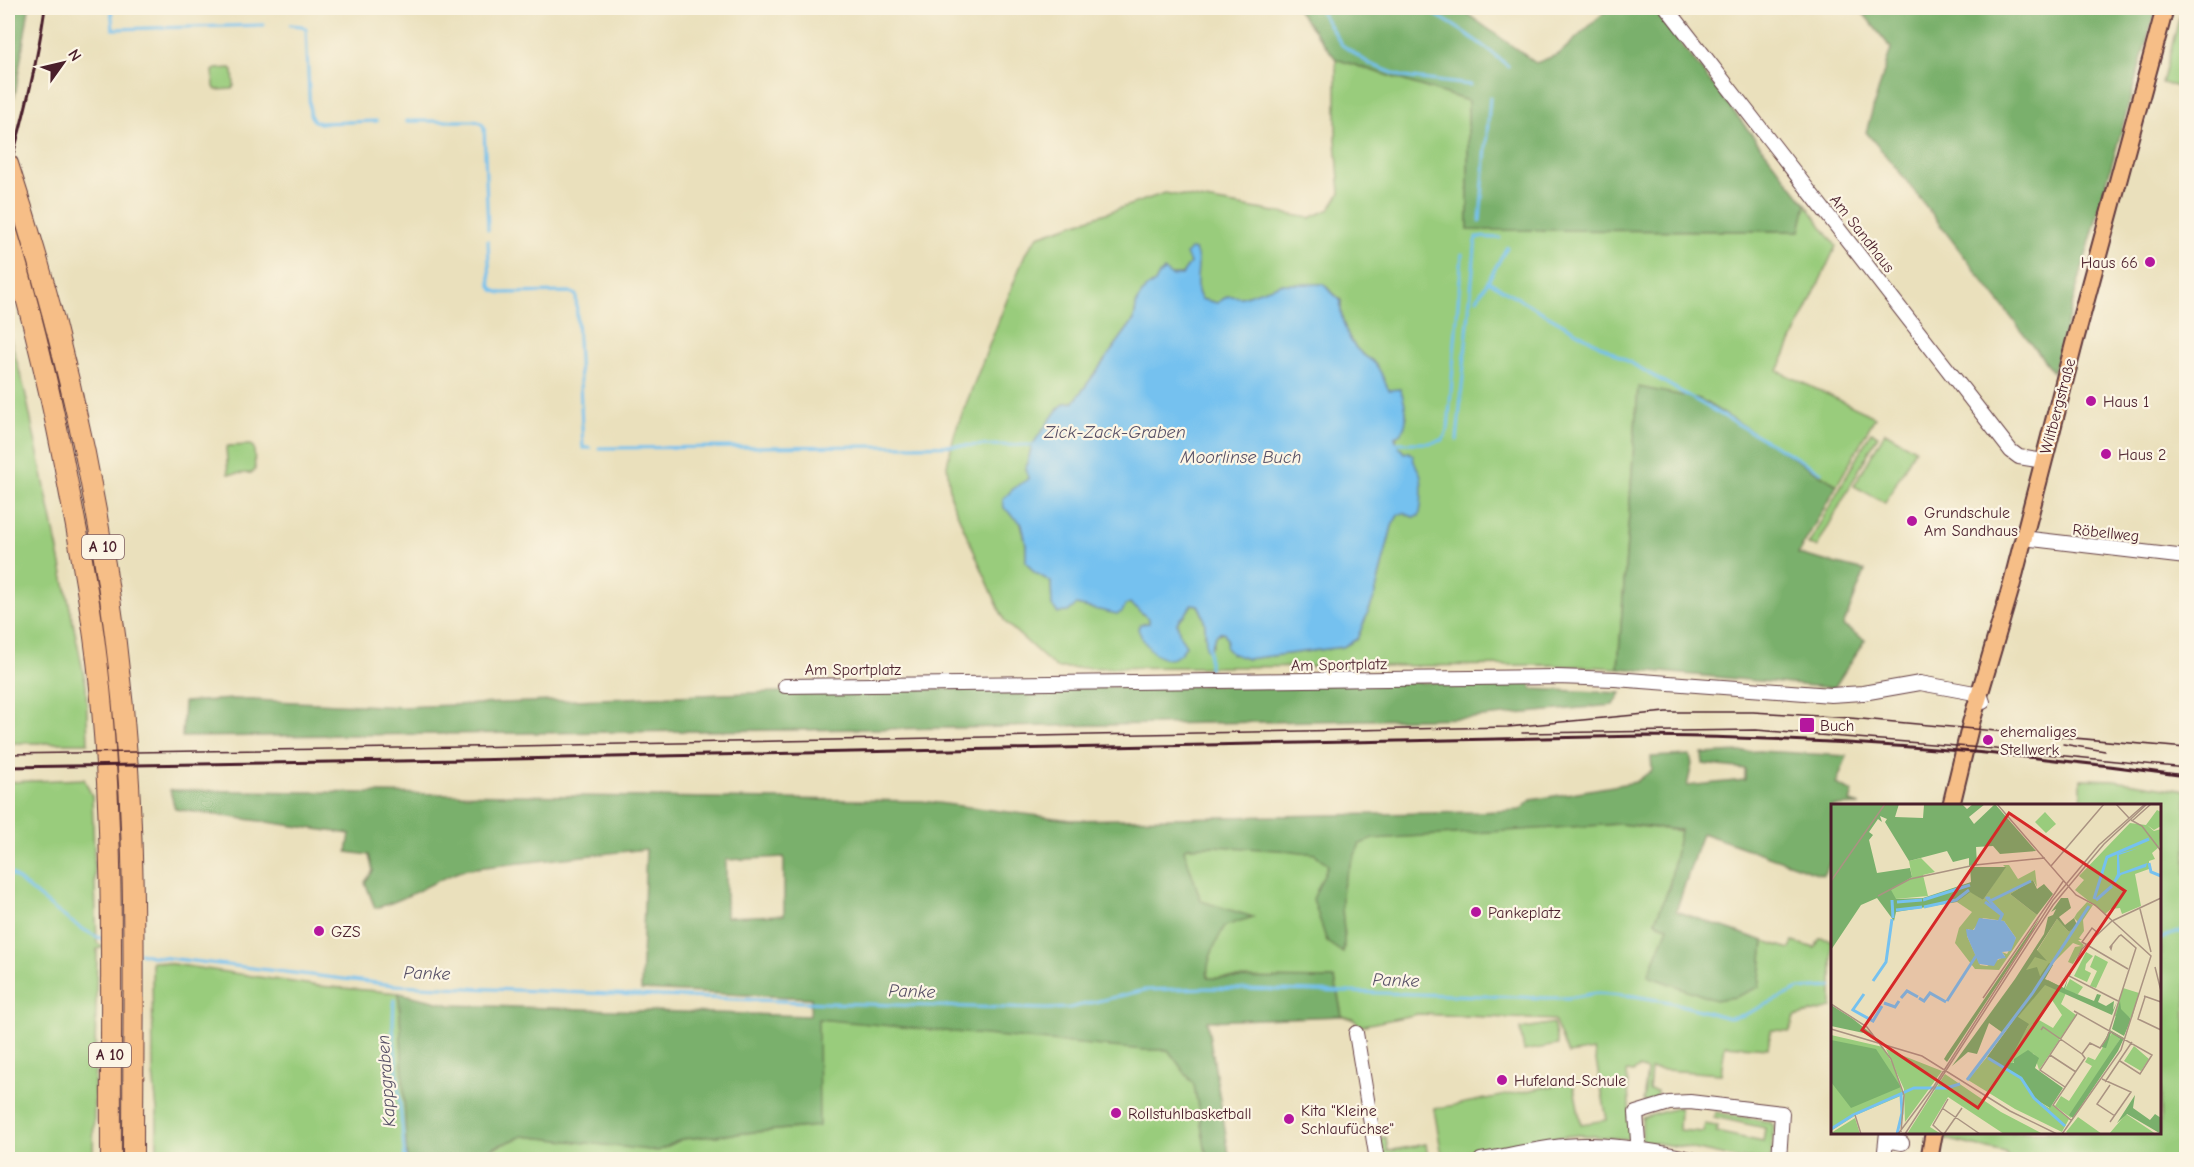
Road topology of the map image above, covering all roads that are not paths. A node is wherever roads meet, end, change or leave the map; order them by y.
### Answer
1 (1667, 8) edge
2 (2164, 8) edge
3 (8, 164) edge
4 (8, 235) edge
5 (2043, 461) junction
6 (2023, 538) junction
7 (2187, 556) edge
8 (785, 686) dead end
9 (1980, 694) junction
10 (1952, 804) edge
11 (1957, 804) edge
12 (1356, 1033) dead end
13 (1887, 1134) edge
14 (1892, 1134) edge
15 (1934, 1134) edge
16 (1910, 1144) dead end
17 (1634, 1155) edge
18 (111, 1160) edge
19 (133, 1160) edge
20 (1377, 1160) edge
21 (1481, 1160) edge
22 (1695, 1160) edge
23 (1779, 1160) edge
24 (1884, 1160) edge
25 (1929, 1160) edge

1 - 5 street, Am Sandhaus
2 - 5 main road, Wiltbergstraße
3 - 19 highway, A 10
4 - 18 highway, A 10
5 - 6 main road, Wiltbergstraße
6 - 7 street, Röbellweg
6 - 9 main road, Wiltbergstraße
8 - 9 street, Am Sportplatz
9 - 10 main road, Wiltbergstraße
9 - 11 street
12 - 20 street
13 - 24 street
14 - 16 street
15 - 25 main road
17 - 21 street
17 - 22 street
17 - 23 street

